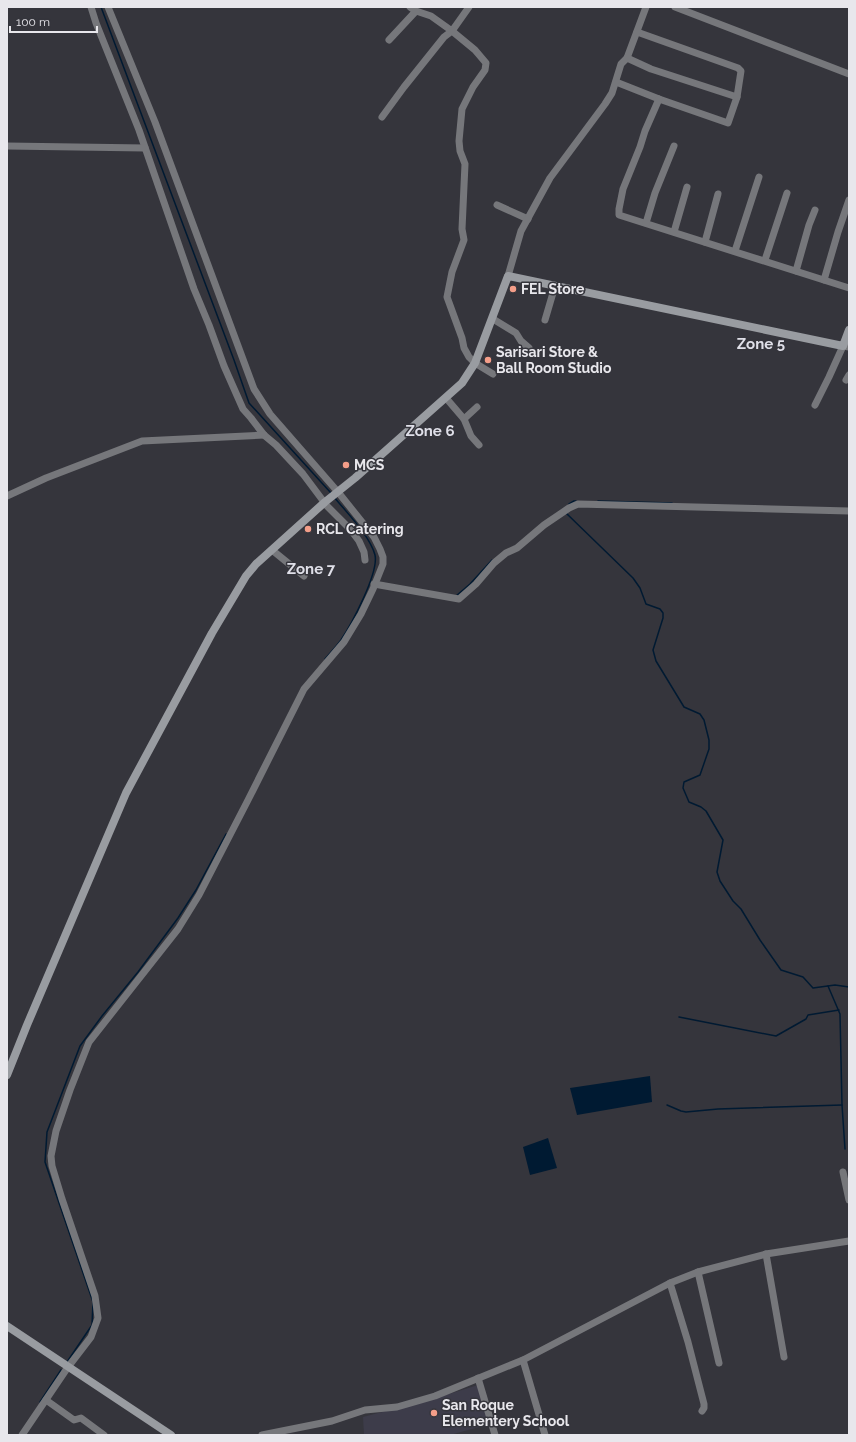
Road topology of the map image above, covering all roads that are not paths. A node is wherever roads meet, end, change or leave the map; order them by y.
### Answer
1 (91, 7) edge
2 (108, 7) edge
3 (470, 7) edge
4 (646, 7) edge
5 (675, 7) edge
6 (413, 9) edge
7 (452, 31) junction
8 (637, 32) junction
9 (389, 40) dead end
10 (627, 58) junction
11 (849, 74) edge
12 (616, 82) junction
13 (737, 97) junction
14 (659, 99) junction
15 (382, 117) dead end
16 (7, 146) edge
17 (674, 146) dead end
18 (145, 148) junction
19 (759, 177) dead end
20 (688, 187) dead end
21 (786, 193) dead end
22 (718, 194) dead end
23 (849, 200) edge
24 (497, 205) dead end
25 (815, 210) dead end
26 (528, 219) junction
27 (646, 223) junction
28 (674, 232) junction
29 (705, 242) junction
30 (734, 251) junction
31 (765, 260) junction
32 (796, 271) junction
33 (508, 276) junction
34 (824, 280) junction
35 (554, 286) junction
36 (849, 288) edge
37 (493, 320) junction
38 (545, 320) dead end
39 (849, 330) edge
40 (846, 346) edge
41 (529, 348) dead end
42 (476, 363) junction
43 (493, 374) dead end
44 (446, 398) junction
45 (815, 405) dead end
46 (476, 406) dead end
47 (464, 419) junction
48 (264, 435) junction
49 (479, 445) dead end
50 (7, 496) edge
51 (332, 496) junction
52 (849, 511) edge
53 (272, 550) junction
54 (365, 560) dead end
55 (304, 576) dead end
56 (374, 584) junction
57 (7, 1075) edge
58 (843, 1172) dead end
59 (849, 1200) edge
60 (849, 1241) edge
61 (766, 1254) junction
62 (698, 1272) junction
63 (670, 1283) junction
64 (7, 1326) edge
65 (784, 1357) dead end
66 (523, 1360) junction
67 (719, 1364) dead end
68 (68, 1367) junction
69 (478, 1378) junction
70 (46, 1400) junction
71 (702, 1411) dead end
72 (22, 1435) edge
73 (104, 1435) edge
74 (171, 1435) edge
75 (262, 1435) edge
76 (495, 1435) edge
77 (545, 1435) edge

1 - 18 street
2 - 51 street
3 - 7 street
4 - 8 street
5 - 11 street
6 - 7 street
6 - 9 street
7 - 15 street
7 - 42 street
8 - 10 street
8 - 13 street
10 - 12 street
10 - 13 street
12 - 14 street
12 - 26 street
13 - 14 street
14 - 27 street
16 - 18 street
17 - 27 street
18 - 48 street
19 - 30 street
20 - 28 street
21 - 31 street
22 - 29 street
23 - 34 street
24 - 26 street
25 - 32 street
26 - 33 street
27 - 28 street
28 - 29 street
29 - 30 street
30 - 31 street
31 - 32 street
32 - 34 street
33 - 35 street
33 - 37 street
34 - 36 street
35 - 38 street
35 - 40 street
37 - 41 street
37 - 42 street
39 - 40 street
40 - 45 street
42 - 43 street
42 - 44 street
44 - 47 street
44 - 51 street
46 - 47 street
47 - 49 street
48 - 50 street
48 - 51 street
51 - 53 street
51 - 54 street
51 - 56 street
52 - 56 street
53 - 55 street
53 - 57 street
56 - 68 street
58 - 59 street
60 - 61 street
61 - 62 street
61 - 65 street
62 - 63 street
62 - 67 street
63 - 66 street
63 - 71 street
64 - 68 street
66 - 69 street
66 - 77 street
68 - 70 street
68 - 74 street
69 - 75 street
69 - 76 street
70 - 72 street
70 - 73 street

